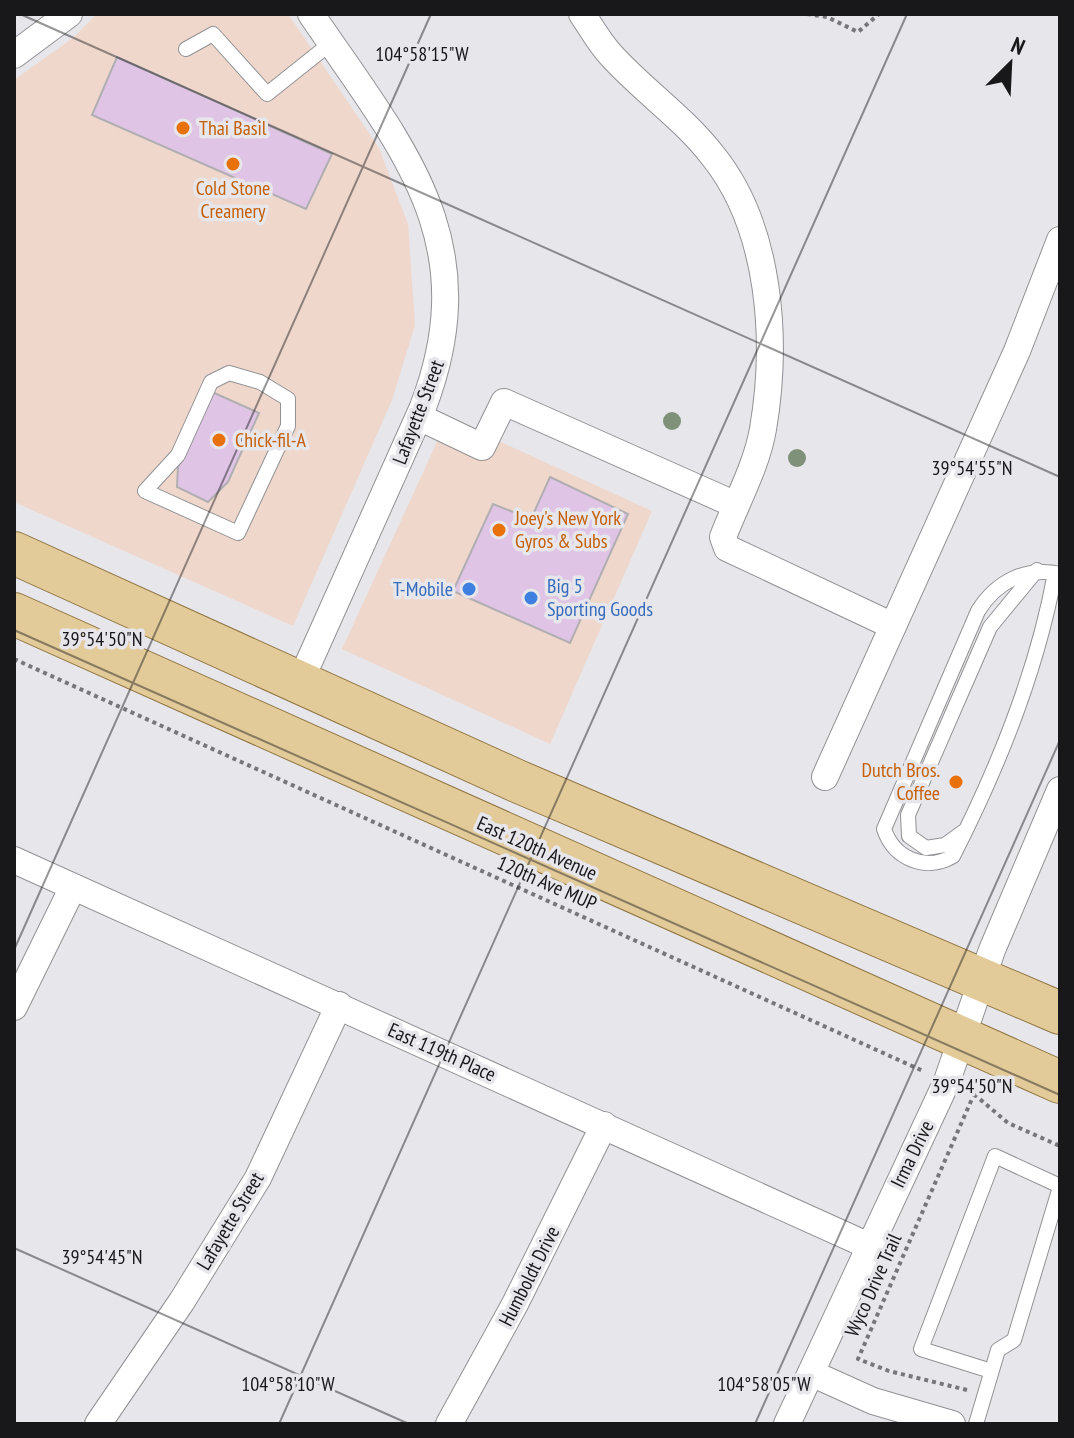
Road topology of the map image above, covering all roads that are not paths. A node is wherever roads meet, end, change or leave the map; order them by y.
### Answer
1 (69, 14) edge
2 (311, 14) edge
3 (582, 14) edge
4 (331, 43) junction
5 (186, 49) dead end
6 (14, 55) edge
7 (1060, 240) edge
8 (419, 417) junction
9 (145, 491) joint
10 (736, 505) junction
11 (14, 553) edge
12 (1037, 570) junction
13 (1057, 573) edge
14 (14, 614) edge
15 (893, 626) junction
16 (300, 682) junction
17 (825, 777) dead end
18 (1060, 790) edge
19 (967, 829) junction
20 (14, 860) edge
21 (73, 887) junction
22 (981, 980) junction
23 (339, 1005) junction
24 (14, 1007) edge
25 (1060, 1013) edge
26 (964, 1040) junction
27 (1060, 1082) edge
28 (604, 1125) junction
29 (1060, 1187) edge
30 (869, 1246) junction
31 (991, 1371) junction
32 (811, 1373) junction
33 (98, 1424) edge
34 (449, 1424) edge
35 (787, 1424) edge
36 (952, 1424) edge
37 (976, 1424) edge

1 - 6 street
2 - 4 street, Lafayette Street
3 - 10 street
4 - 5 lane
4 - 8 street, Lafayette Street
7 - 15 street
8 - 10 street
8 - 16 street, Lafayette Street
9 - 9 lane
10 - 15 street
11 - 16 main road
12 - 13 lane
12 - 19 lane
12 - 19 lane
13 - 19 lane
14 - 26 main road, East 120th Avenue
15 - 17 street
16 - 22 main road
18 - 22 street, Irma Drive
20 - 21 street, East 119th Place
21 - 23 street, East 119th Place
21 - 24 street
22 - 25 main road
22 - 26 street, Irma Drive
23 - 28 street, East 119th Place
23 - 33 street, Lafayette Street
26 - 27 main road, East 120th Avenue
26 - 30 street, Irma Drive
28 - 30 street, East 119th Place
28 - 34 street, Humboldt Drive
29 - 31 lane
29 - 31 lane
30 - 32 street, Irma Drive
31 - 37 lane
32 - 35 street, Irma Drive
32 - 36 street

